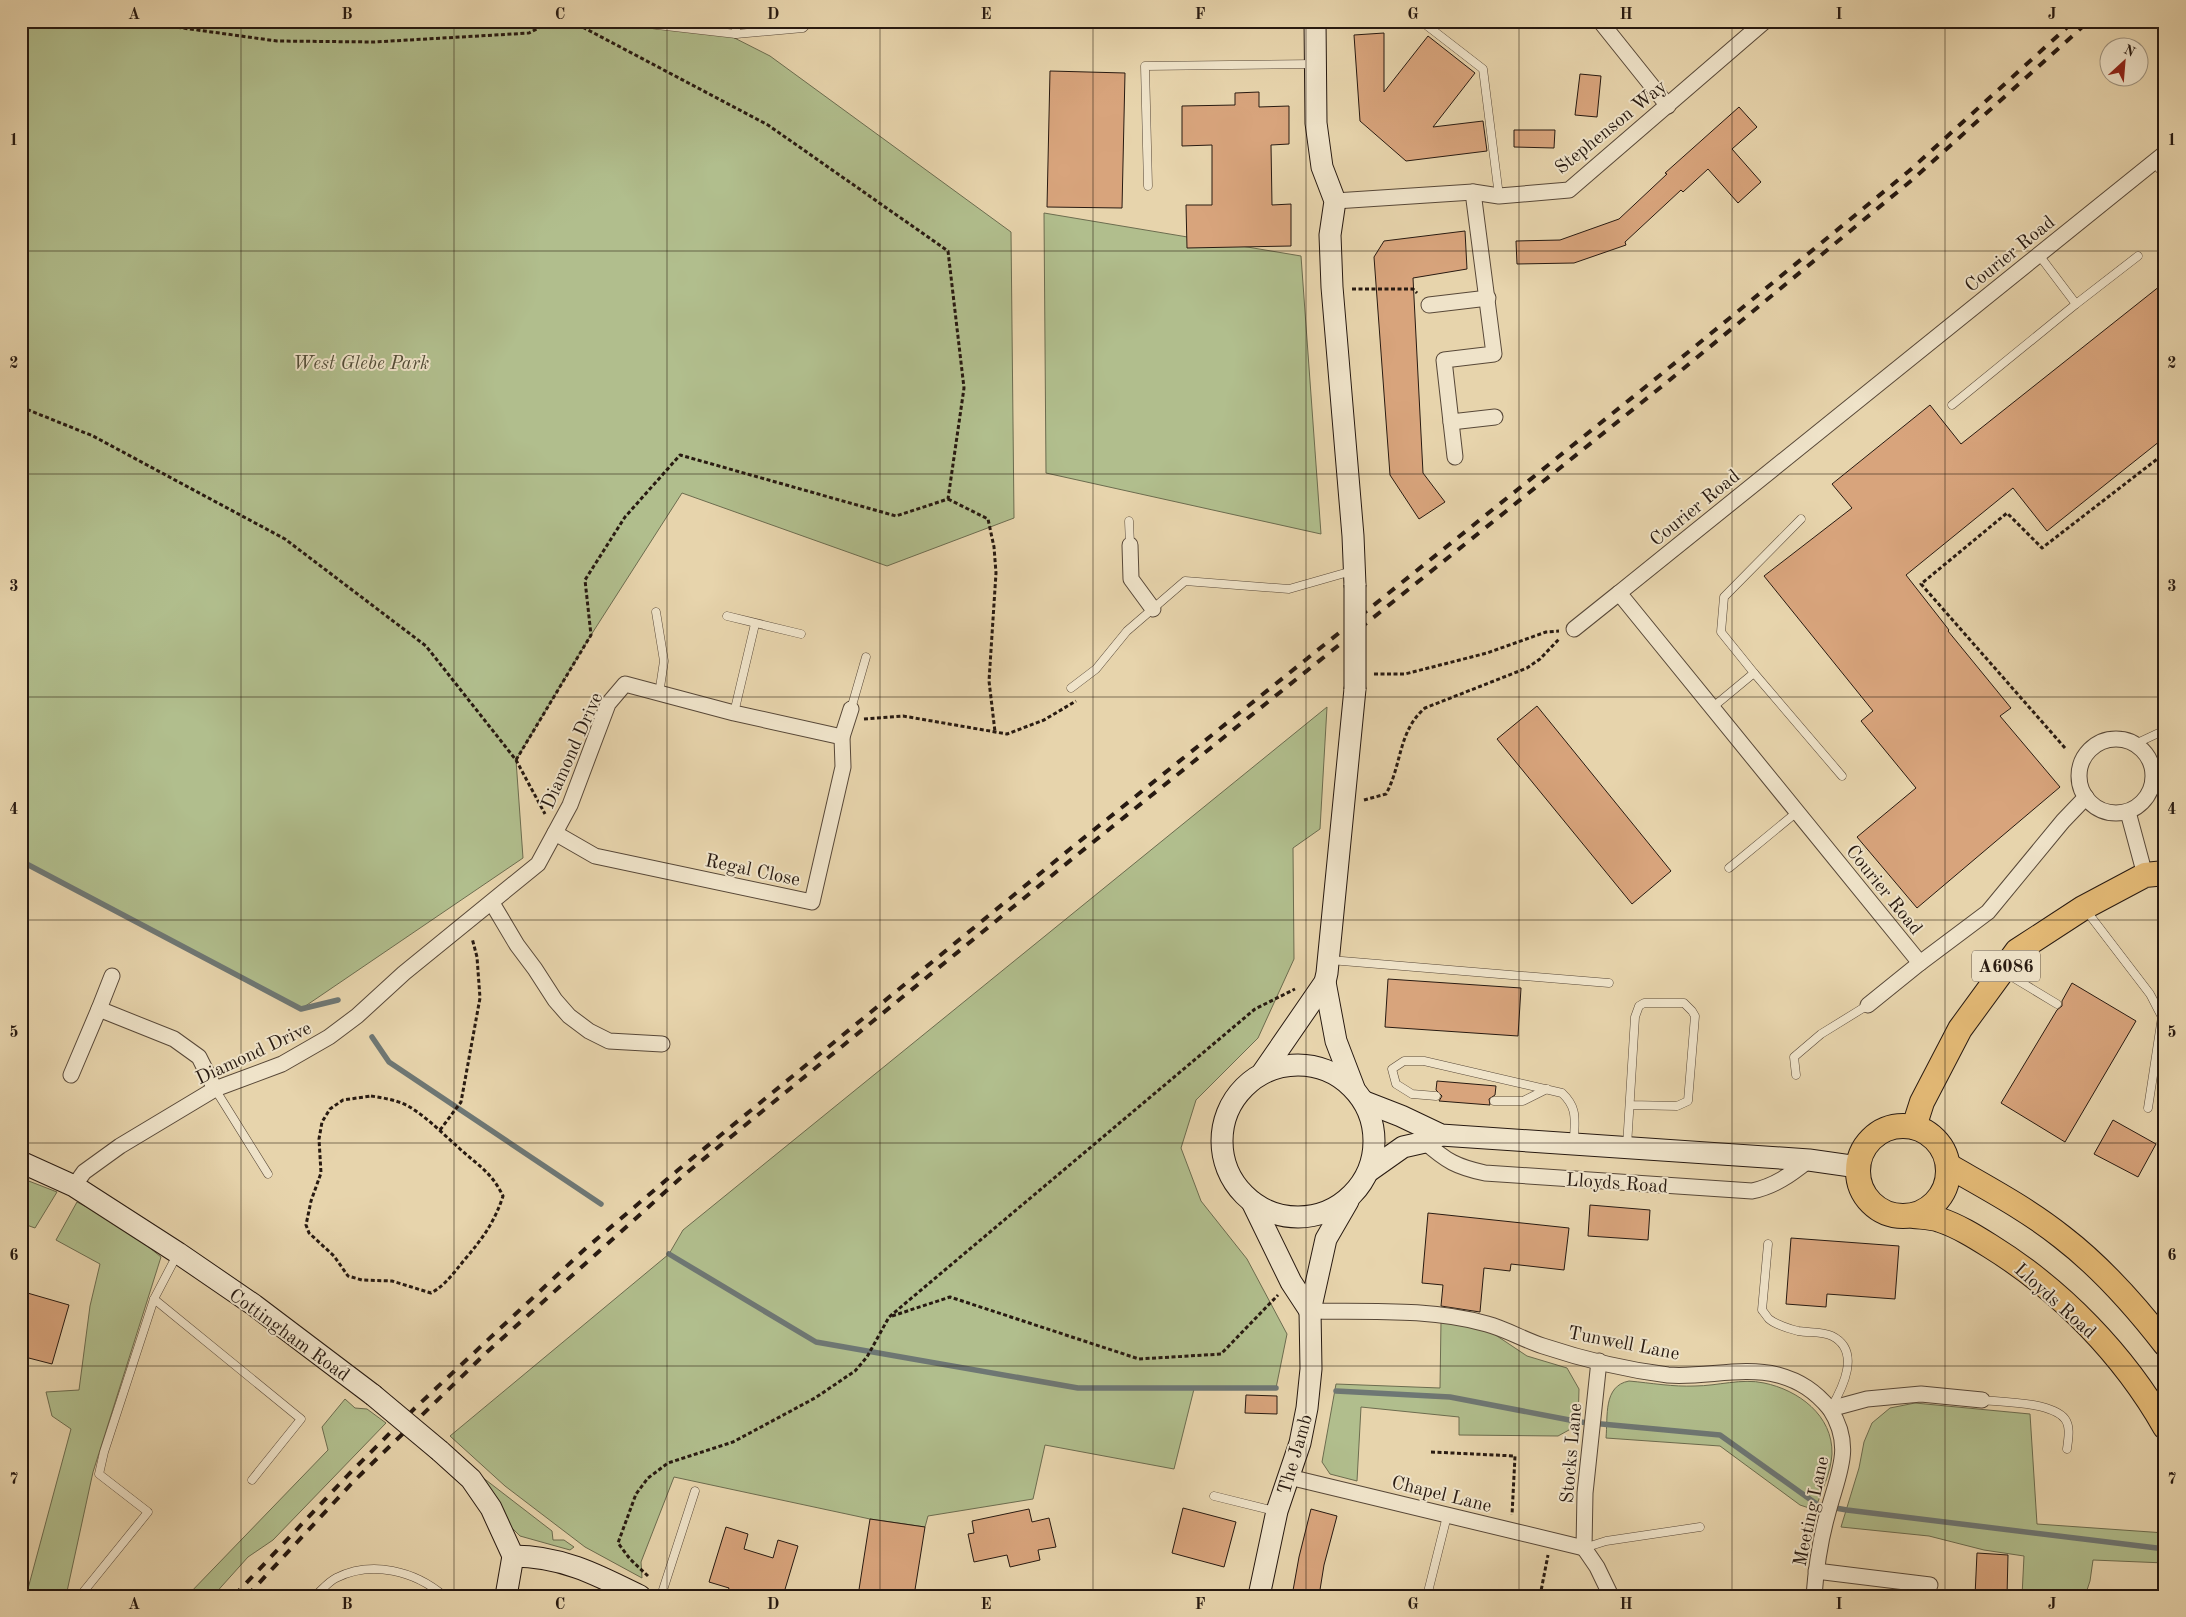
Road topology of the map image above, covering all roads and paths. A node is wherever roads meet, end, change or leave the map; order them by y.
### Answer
1 (132, 21) edge
2 (552, 21) edge
3 (571, 21) edge
4 (622, 21) edge
5 (736, 21) edge
6 (810, 21) edge
7 (1315, 21) edge
8 (1421, 21) edge
9 (1600, 21) edge
10 (1766, 21) edge
11 (736, 34) junction
12 (1315, 64) junction
13 (1668, 106) junction
14 (2159, 157) edge
15 (2165, 176) edge
16 (1148, 186) dead end
17 (1473, 192) junction
18 (1499, 196) junction
19 (1335, 201) junction
20 (2039, 256) junction
21 (2138, 256) dead end
22 (1332, 287) junction
23 (1488, 298) junction
24 (2076, 304) junction
25 (1429, 305) joint
26 (1952, 405) dead end
27 (21, 407) edge
28 (1495, 417) dead end
29 (1451, 422) junction
30 (2165, 453) edge
31 (1455, 457) dead end
32 (948, 499) junction
33 (1801, 519) dead end
34 (1129, 521) dead end
35 (1130, 545) joint
36 (1354, 578) junction
37 (1619, 593) junction
38 (1153, 609) junction
39 (656, 612) dead end
40 (727, 616) dead end
41 (755, 624) junction
42 (1574, 629) dead end
43 (801, 634) dead end
44 (866, 657) dead end
45 (1754, 673) junction
46 (1355, 683) junction
47 (1072, 688) joint
48 (659, 694) junction
49 (1713, 707) junction
50 (734, 713) junction
51 (849, 714) junction
52 (2165, 730) edge
53 (995, 732) junction
54 (842, 737) junction
55 (2135, 744) junction
56 (2065, 748) dead end
57 (516, 760) junction
58 (1842, 776) dead end
59 (2158, 785) edge
60 (2086, 798) junction
61 (1345, 803) junction
62 (1797, 812) junction
63 (2128, 812) junction
64 (555, 833) junction
65 (1729, 868) dead end
66 (2155, 874) edge
67 (492, 903) junction
68 (2083, 908) junction
69 (465, 924) junction
70 (1920, 964) junction
71 (2002, 971) junction
72 (1327, 972) junction
73 (112, 976) dead end
74 (1609, 983) dead end
75 (2057, 1004) dead end
76 (1868, 1005) joint
77 (99, 1009) junction
78 (662, 1044) dead end
79 (1263, 1072) junction
80 (71, 1075) dead end
81 (1796, 1075) dead end
82 (215, 1089) junction
83 (1547, 1089) junction
84 (1360, 1095) junction
85 (1436, 1096) dead end
86 (1494, 1100) dead end
87 (1630, 1105) junction
88 (2148, 1108) dead end
89 (1914, 1127) junction
90 (440, 1130) junction
91 (1433, 1138) junction
92 (1574, 1145) junction
93 (1627, 1148) junction
94 (1809, 1160) junction
95 (21, 1162) edge
96 (1949, 1166) junction
97 (1858, 1167) junction
98 (1369, 1171) junction
99 (268, 1174) dead end
100 (74, 1186) junction
101 (1350, 1198) junction
102 (1252, 1202) junction
103 (1914, 1216) junction
104 (1768, 1244) dead end
105 (178, 1253) junction
106 (1291, 1282) junction
107 (154, 1300) junction
108 (1310, 1311) junction
109 (889, 1316) junction
110 (2165, 1344) edge
111 (1599, 1362) junction
112 (1982, 1400) joint
113 (1830, 1409) junction
114 (2165, 1427) edge
115 (2067, 1449) dead end
116 (1431, 1452) dead end
117 (1290, 1477) junction
118 (252, 1480) dead end
119 (695, 1491) dead end
120 (1214, 1496) dead end
121 (1277, 1512) junction
122 (1447, 1516) junction
123 (1700, 1527) dead end
124 (1511, 1531) junction
125 (1550, 1540) junction
126 (1584, 1548) junction
127 (513, 1556) junction
128 (1816, 1571) junction
129 (664, 1585) junction
130 (1930, 1585) dead end
131 (80, 1596) edge
132 (315, 1596) edge
133 (444, 1596) edge
134 (506, 1596) edge
135 (640, 1596) edge
136 (661, 1596) edge
137 (1259, 1596) edge
138 (1427, 1596) edge
139 (1540, 1596) edge
140 (1611, 1596) edge
141 (1814, 1596) edge

1 - 2 path
3 - 32 path
4 - 11 lane
5 - 11 lane
6 - 11 lane
7 - 12 street
8 - 18 lane
9 - 13 street
10 - 13 street, Stephenson Way
12 - 16 lane
12 - 19 street
13 - 18 street, Stephenson Way
14 - 15 lane
14 - 20 street, Courier Road
17 - 18 street, Stephenson Way
17 - 19 street, Stephenson Way
17 - 23 street
19 - 22 street
20 - 24 lane
20 - 37 street, Courier Road
21 - 24 lane
22 - 25 path
22 - 36 street
23 - 25 street
23 - 29 street
24 - 26 lane
27 - 57 path
28 - 29 street
29 - 31 street
30 - 56 path
32 - 53 path
32 - 57 path
33 - 45 lane
34 - 35 lane
35 - 38 street
36 - 38 lane
36 - 46 street, bridge
37 - 42 street
37 - 49 street, Courier Road
38 - 47 lane
39 - 48 lane
40 - 41 lane
41 - 43 lane
41 - 50 lane
44 - 51 lane
45 - 49 lane
45 - 58 lane
46 - 61 street
46 - 61 path
47 - 53 path
48 - 50 street
48 - 64 street, Diamond Drive
49 - 62 street, Courier Road
50 - 54 street
51 - 53 path
51 - 54 street, Regal Close
52 - 55 lane
54 - 64 street, Regal Close
55 - 59 street
55 - 60 street
57 - 64 path
59 - 63 street
60 - 63 street
60 - 70 street, Courier Road
61 - 72 street
62 - 65 lane
62 - 70 street, Courier Road
63 - 66 street
64 - 67 street, Diamond Drive
66 - 68 main road, A6086
67 - 69 street, Diamond Drive
67 - 78 street
68 - 71 main road, A6086
68 - 88 lane
69 - 82 street, Diamond Drive
69 - 90 path
70 - 76 street, Courier Road
71 - 75 lane
71 - 89 main road, A6086
72 - 74 lane
72 - 79 street
72 - 84 street
72 - 109 path
73 - 77 street
76 - 81 lane
77 - 80 street
77 - 82 street
79 - 84 street
79 - 102 street
82 - 99 lane
82 - 100 street, Diamond Drive
83 - 85 lane
83 - 86 lane
83 - 92 lane
84 - 91 street, Lloyds Road
84 - 98 street
87 - 87 lane
87 - 93 lane
89 - 96 main road
89 - 97 main road
90 - 90 path
91 - 92 street, Lloyds Road
91 - 94 street, Lloyds Road
91 - 98 street, Lloyds Road
92 - 93 street, Lloyds Road
93 - 94 street, Lloyds Road
94 - 97 street, Lloyds Road
95 - 100 street, Cottingham Road
96 - 103 main road
96 - 110 main road
97 - 103 main road
98 - 101 street
100 - 105 street, Cottingham Road
101 - 102 street
101 - 108 street, The Jamb
102 - 106 street
103 - 114 main road, Lloyds Road
104 - 113 lane
105 - 107 lane
105 - 127 street, Cottingham Road, bridge
106 - 108 street
106 - 109 path
107 - 118 lane
107 - 131 lane
108 - 111 street, Tunwell Lane
108 - 117 street, The Jamb
109 - 129 path
111 - 113 street, Tunwell Lane
111 - 126 street, Stocks Lane
112 - 113 street
112 - 115 lane
113 - 128 street, Meeting Lane
116 - 124 path
117 - 121 street, The Jamb
117 - 122 street, Chapel Lane
119 - 129 lane
120 - 121 lane
121 - 137 street, The Jamb
122 - 124 street, Chapel Lane
122 - 138 lane
123 - 126 lane
124 - 125 street, Chapel Lane
125 - 126 street, Chapel Lane
125 - 139 path
126 - 140 street
127 - 134 street
127 - 135 street
128 - 130 street
128 - 141 street, Meeting Lane
129 - 136 lane
132 - 133 lane

